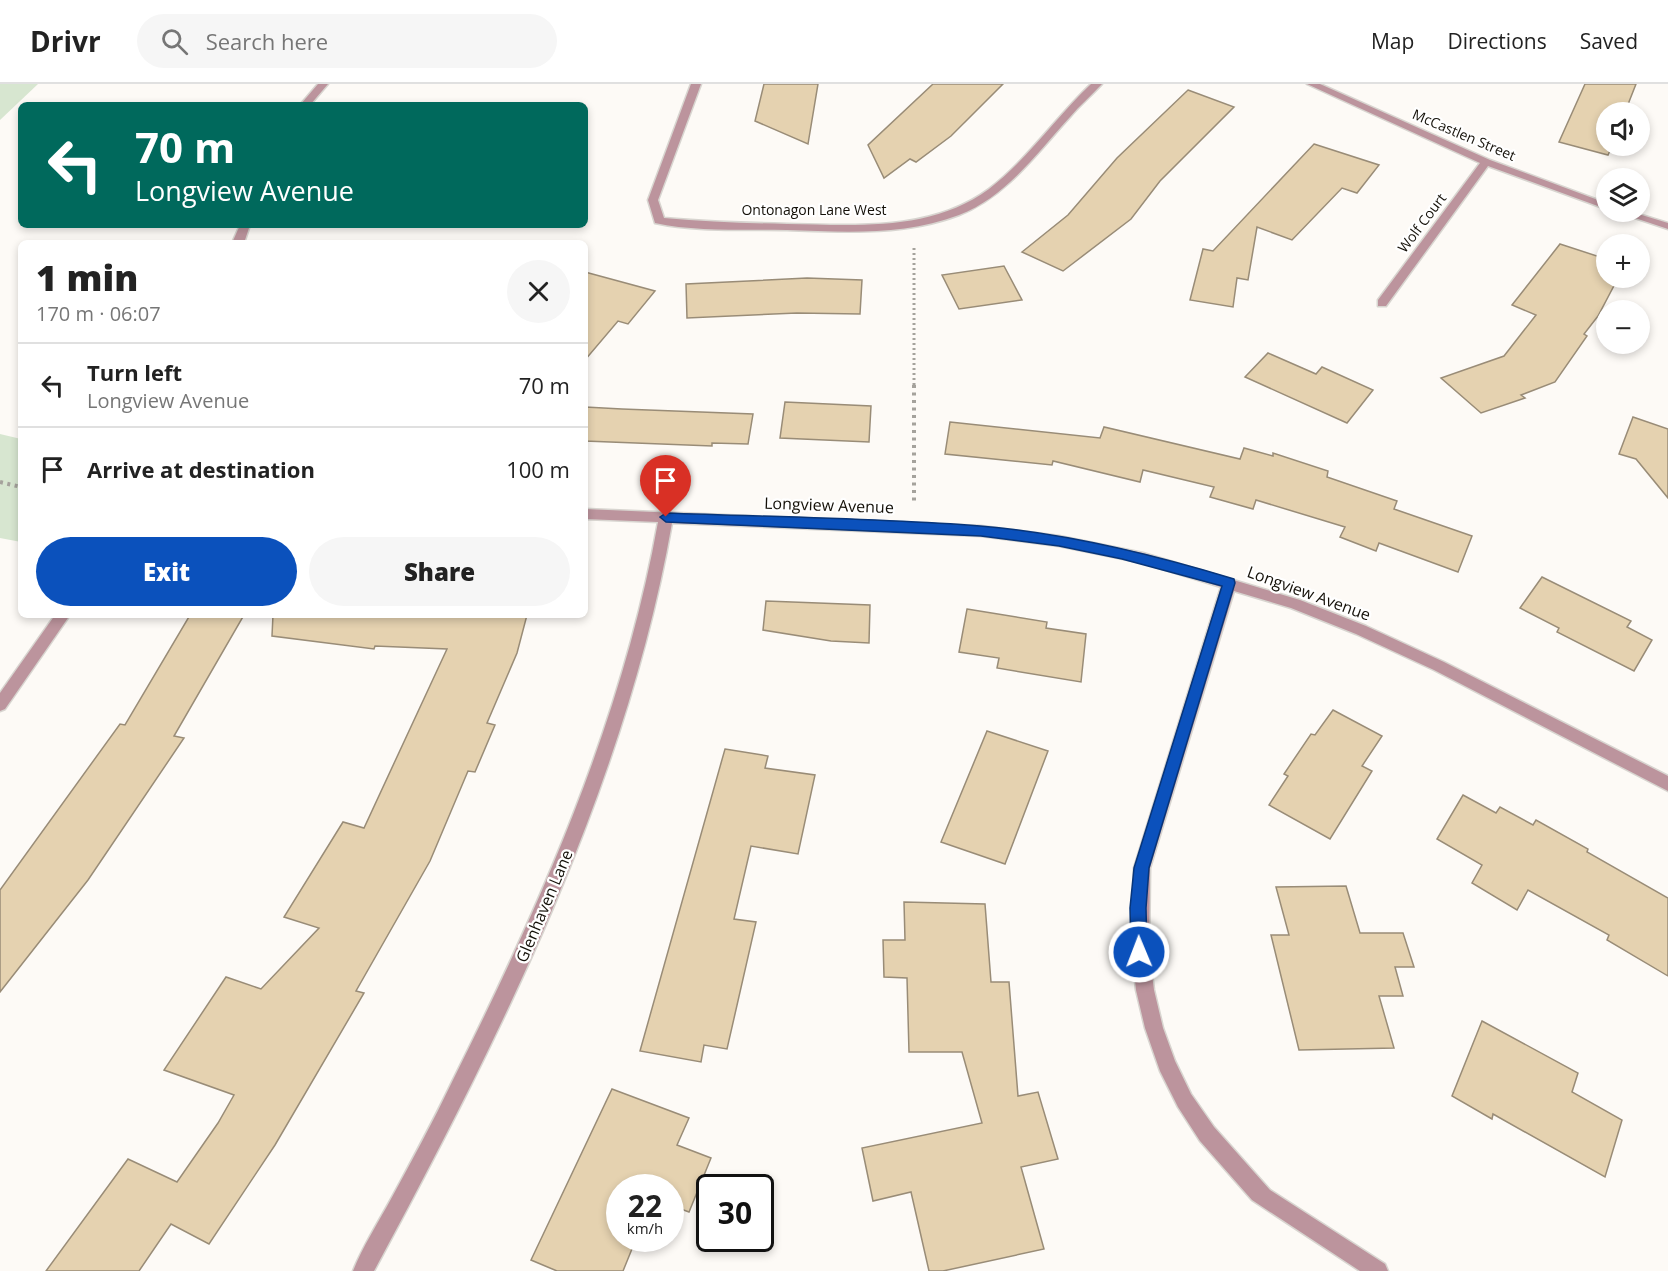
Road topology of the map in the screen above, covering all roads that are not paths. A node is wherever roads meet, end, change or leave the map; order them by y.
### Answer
1 (323, 84) edge
2 (696, 84) edge
3 (1097, 84) edge
4 (1312, 84) edge
5 (308, 102) edge
6 (1486, 162) junction
7 (1596, 202) edge
8 (1650, 221) edge
9 (1668, 226) edge
10 (1382, 303) dead end
11 (588, 514) edge
12 (666, 517) junction
13 (1229, 583) junction
14 (61, 618) edge
15 (0, 705) edge
16 (1668, 784) edge
17 (363, 1271) edge
18 (1378, 1271) edge

1 - 5 street
2 - 3 street, Ontonagon Lane West
4 - 6 street, McCastlen Street
6 - 7 street, McCastlen Street
6 - 10 street, Wolf Court
8 - 9 street
11 - 12 street, Longview Avenue
12 - 13 street, Longview Avenue
12 - 17 street, Glenhaven Lane
13 - 16 street, Longview Avenue
13 - 18 street
14 - 15 street

